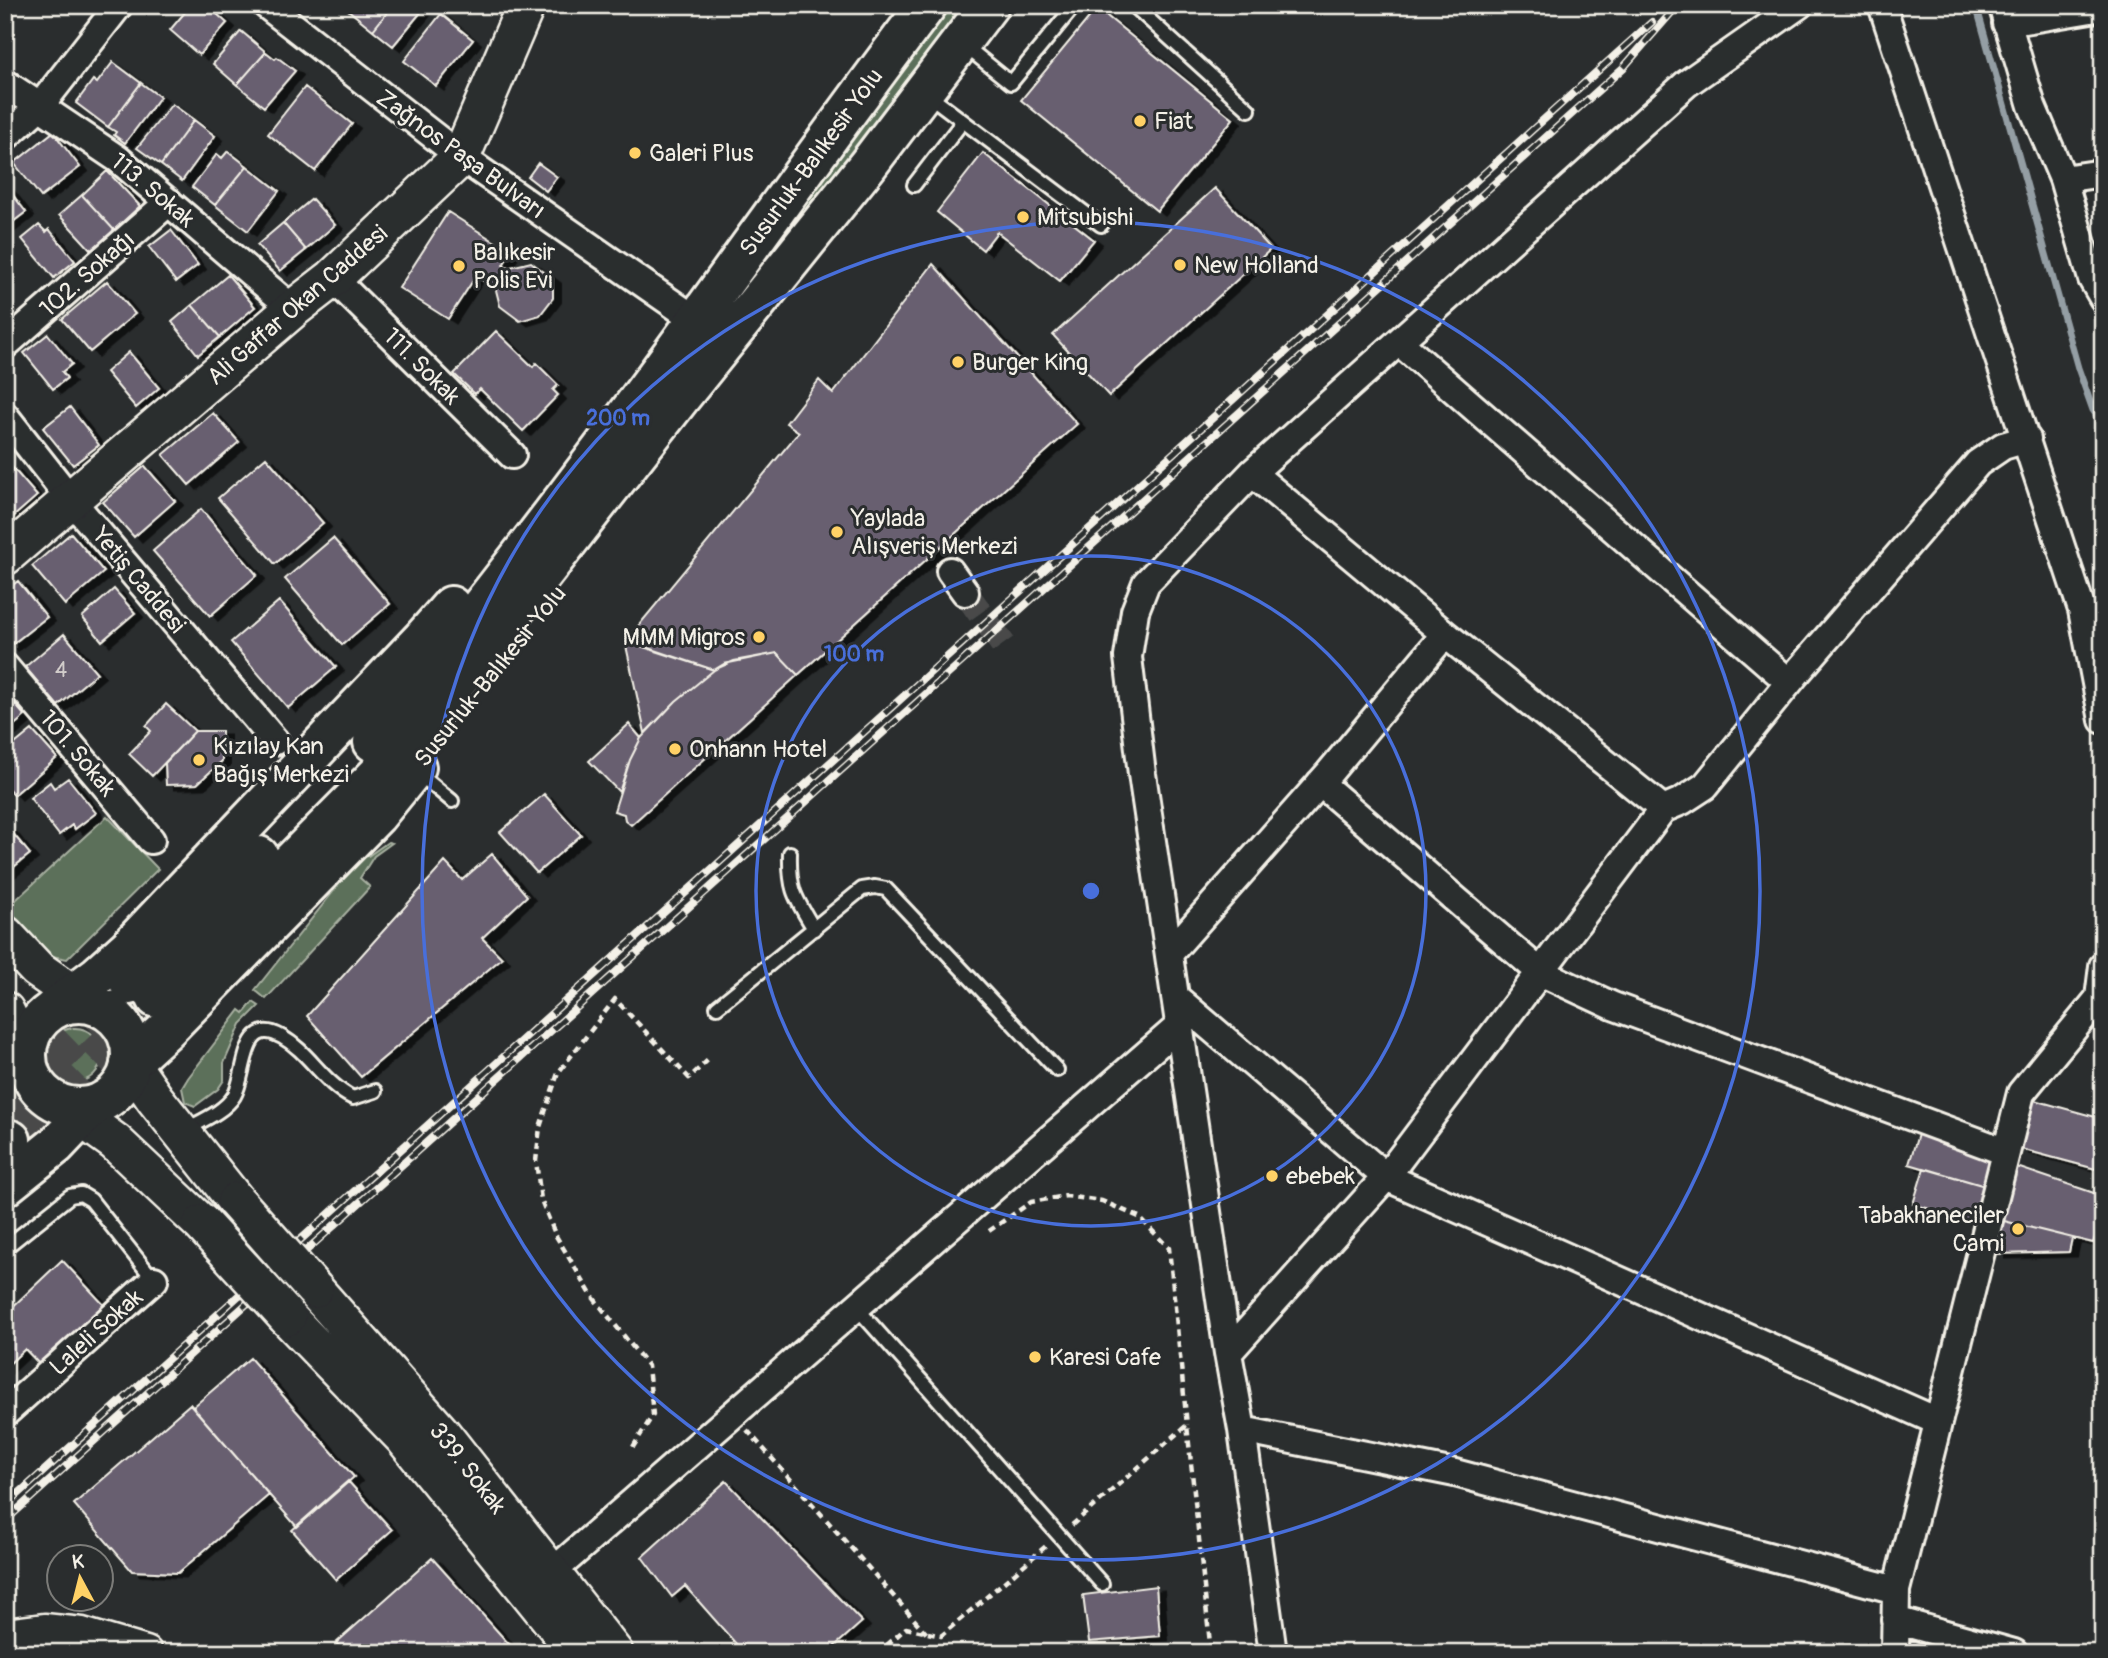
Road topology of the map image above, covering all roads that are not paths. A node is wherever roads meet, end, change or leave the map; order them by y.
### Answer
1 (119, 5) edge
2 (266, 5) edge
3 (526, 5) edge
4 (927, 5) edge
5 (989, 5) edge
6 (1075, 5) edge
7 (1133, 5) edge
8 (1799, 5) edge
9 (1882, 5) edge
10 (2103, 7) edge
11 (2004, 14) edge
12 (961, 42) junction
13 (5, 83) edge
14 (924, 92) junction
15 (41, 105) junction
16 (1249, 110) dead end
17 (963, 121) junction
18 (5, 137) edge
19 (461, 158) junction
20 (2103, 173) edge
21 (2063, 179) junction
22 (914, 185) dead end
23 (169, 202) junction
24 (1101, 225) dead end
25 (802, 248) junction
26 (333, 278) junction
27 (2103, 298) edge
28 (293, 309) junction
29 (696, 320) junction
30 (1399, 342) junction
31 (5, 345) edge
32 (5, 416) edge
33 (2027, 439) junction
34 (512, 455) dead end
35 (1252, 473) junction
36 (71, 500) junction
37 (5, 556) edge
38 (1445, 634) junction
39 (5, 667) edge
40 (1789, 682) junction
41 (2103, 720) edge
42 (275, 741) dead end
43 (414, 769) junction
44 (1320, 783) junction
45 (452, 801) dead end
46 (1663, 809) junction
47 (151, 840) dead end
48 (790, 853) dead end
49 (814, 929) junction
50 (5, 935) edge
51 (1169, 954) junction
52 (2103, 966) edge
53 (1540, 972) junction
54 (1175, 997) junction
55 (717, 1007) dead end
56 (37, 1026) edge
57 (1180, 1026) junction
58 (130, 1063) junction
59 (1057, 1070) dead end
60 (375, 1091) dead end
61 (80, 1110) junction
62 (181, 1132) junction
63 (2006, 1152) junction
64 (1386, 1177) junction
65 (5, 1186) edge
66 (5, 1248) edge
67 (155, 1280) joint
68 (856, 1307) junction
69 (1228, 1353) junction
70 (5, 1413) edge
71 (1937, 1421) junction
72 (1242, 1430) junction
73 (551, 1574) junction
74 (1102, 1584) dead end
75 (1896, 1590) junction
76 (1895, 1620) junction
77 (5, 1636) edge
78 (146, 1653) edge
79 (578, 1653) edge
80 (614, 1653) edge
81 (1273, 1653) edge
82 (1895, 1653) edge
83 (2014, 1653) edge

1 - 15 street
2 - 19 street, Zağnos Paşa Bulvarı
3 - 19 main road, Ali Gaffar Okan Caddesi
4 - 29 highway, Susurluk-Balıkesir Yolu
5 - 12 highway, Susurluk-Balıkesir Yolu
6 - 12 lane
7 - 16 lane
8 - 30 street
9 - 33 street
10 - 11 street
11 - 21 street
12 - 14 highway, Susurluk-Balıkesir Yolu
13 - 15 street, 113. Sokak
14 - 17 lane
14 - 25 highway, Susurluk-Balıkesir Yolu
15 - 18 street
15 - 23 street, 113. Sokak
17 - 22 lane
17 - 24 lane
19 - 26 main road, Ali Gaffar Okan Caddesi
19 - 29 street, Zağnos Paşa Bulvarı
20 - 21 street
21 - 27 street
23 - 28 street, 113. Sokak
23 - 31 street, 102. Sokağı
25 - 29 highway, Susurluk-Balıkesir Yolu
25 - 43 highway, Susurluk-Balıkesir Yolu
26 - 28 main road, Ali Gaffar Okan Caddesi
26 - 34 street, 111. Sokak
28 - 36 main road, Ali Gaffar Okan Caddesi
29 - 56 highway, Susurluk-Balıkesir Yolu
30 - 35 street
30 - 40 street
32 - 36 street, Yetiş Caddesi
33 - 40 street
33 - 41 street
35 - 38 street
35 - 51 street
36 - 37 main road, Ali Gaffar Okan Caddesi
36 - 42 street, Yetiş Caddesi
38 - 44 street
38 - 46 street
39 - 47 street, 101. Sokak
40 - 46 street
43 - 45 lane
43 - 58 highway, Susurluk-Balıkesir Yolu
44 - 51 street
44 - 53 street
46 - 53 street
48 - 49 lane
49 - 55 lane
49 - 59 lane
50 - 56 main road
51 - 54 street
52 - 63 street
53 - 63 street
53 - 64 street
54 - 57 street
54 - 64 street
56 - 58 highway
56 - 61 highway
57 - 68 street
57 - 69 street
58 - 61 highway
58 - 62 main road, 339. Sokak
60 - 62 lane
61 - 65 highway
61 - 79 main road, 339. Sokak, bridge
62 - 73 main road, 339. Sokak, bridge
63 - 71 street
64 - 69 street
64 - 71 street
66 - 67 lane
67 - 70 street, Laleli Sokak
68 - 73 street
68 - 74 lane
69 - 72 street
71 - 75 street
72 - 75 street
72 - 81 street
73 - 80 main road, 339. Sokak
75 - 76 street
76 - 82 street
76 - 83 street
77 - 78 street

